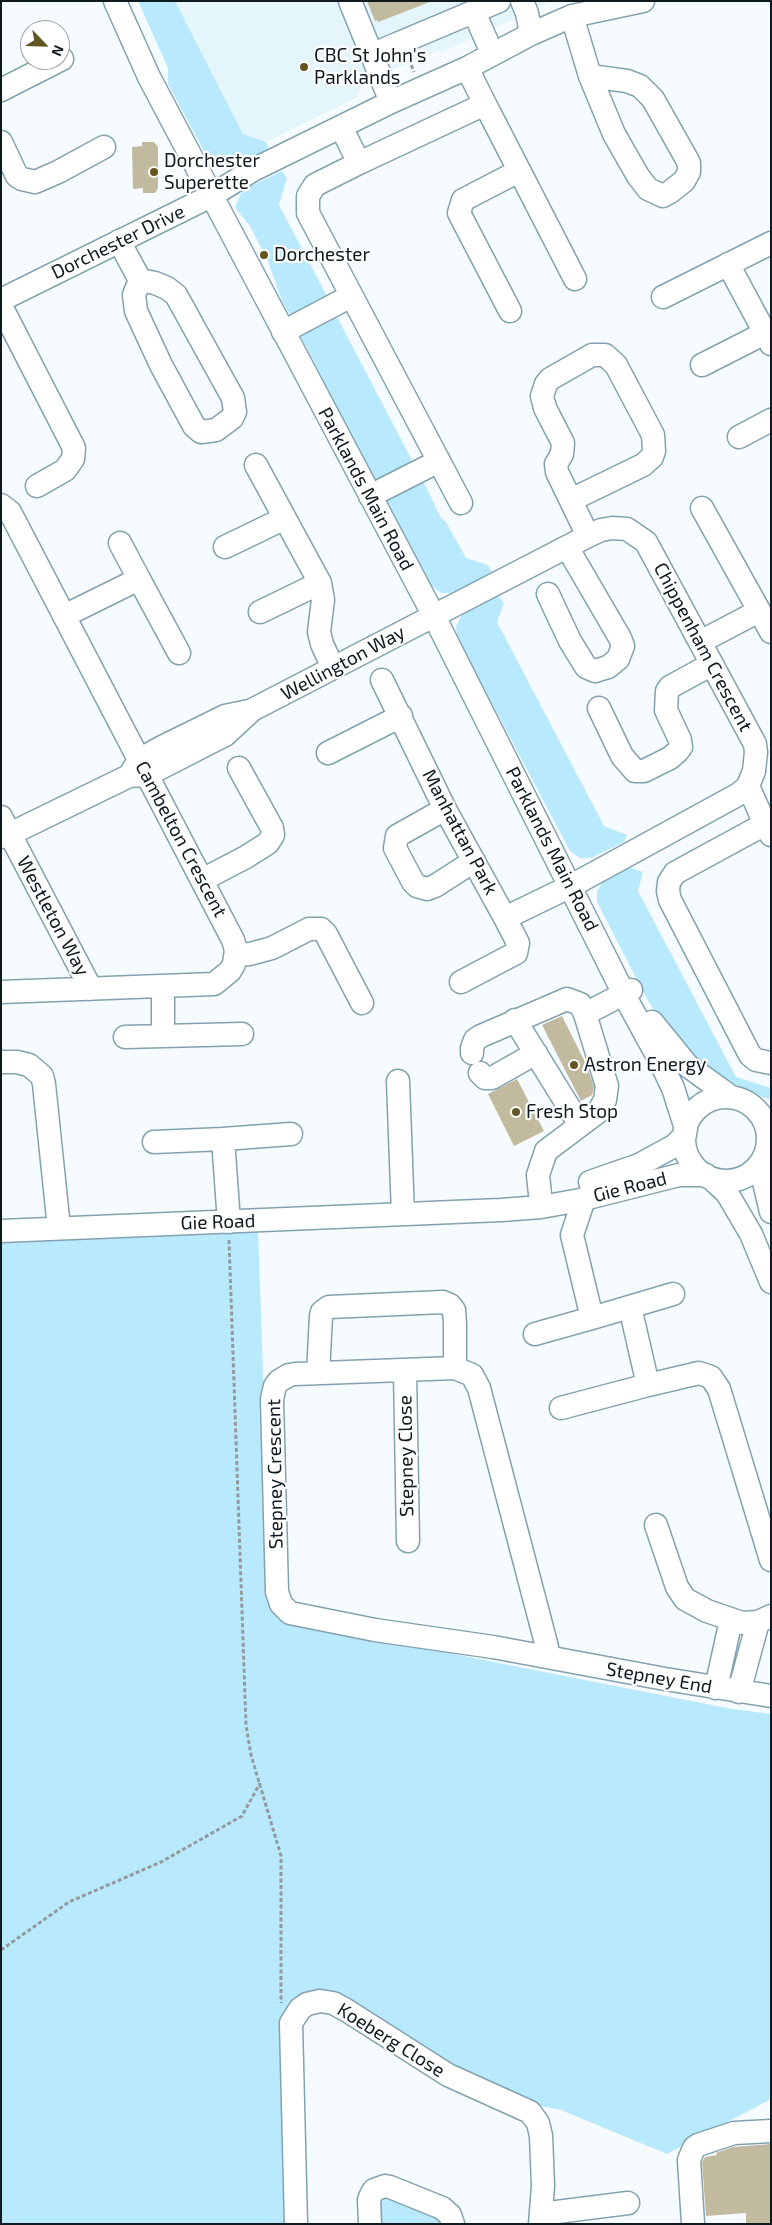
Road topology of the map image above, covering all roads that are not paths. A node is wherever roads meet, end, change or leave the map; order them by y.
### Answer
1 (115, 1) edge
2 (350, 1) edge
3 (499, 1) edge
4 (522, 1) edge
5 (643, 1) edge
6 (474, 12) junction
7 (572, 16) junction
8 (531, 34) junction
9 (492, 53) junction
10 (371, 56) junction
11 (468, 68) junction
12 (40, 70) edge
13 (590, 76) junction
14 (1, 90) edge
15 (391, 102) junction
16 (485, 104) junction
17 (341, 127) junction
18 (1, 142) edge
19 (104, 147) dead end
20 (359, 163) junction
21 (519, 171) junction
22 (211, 196) junction
23 (119, 241) junction
24 (771, 243) edge
25 (728, 264) junction
26 (575, 279) dead end
27 (140, 280) junction
28 (351, 296) junction
29 (663, 297) dead end
30 (1, 300) edge
31 (1, 306) edge
32 (510, 311) dead end
33 (283, 332) junction
34 (768, 338) edge
35 (702, 365) dead end
36 (771, 420) edge
37 (738, 437) dead end
38 (439, 461) junction
39 (256, 465) dead end
40 (37, 486) dead end
41 (370, 496) junction
42 (570, 500) junction
43 (461, 503) dead end
44 (1, 505) edge
45 (702, 508) dead end
46 (283, 519) junction
47 (588, 536) junction
48 (120, 543) dead end
49 (567, 546) junction
50 (225, 547) dead end
51 (139, 579) junction
52 (320, 583) junction
53 (548, 594) dead end
54 (759, 611) junction
55 (260, 612) dead end
56 (64, 616) junction
57 (434, 616) junction
58 (771, 632) edge
59 (700, 642) junction
60 (179, 654) dead end
61 (712, 664) junction
62 (333, 668) junction
63 (382, 680) dead end
64 (599, 708) dead end
65 (401, 716) junction
66 (328, 753) dead end
67 (240, 768) dead end
68 (139, 770) junction
69 (748, 786) junction
70 (445, 809) junction
71 (769, 826) edge
72 (4, 829) edge
73 (474, 861) junction
74 (202, 880) junction
75 (571, 886) junction
76 (505, 918) junction
77 (236, 955) junction
78 (461, 982) dead end
79 (163, 986) junction
80 (624, 987) junction
81 (91, 989) junction
82 (1, 992) edge
83 (362, 1003) dead end
84 (585, 1014) junction
85 (515, 1020) junction
86 (242, 1034) dead end
87 (163, 1036) junction
88 (125, 1037) dead end
89 (536, 1053) junction
90 (1, 1062) edge
91 (771, 1063) edge
92 (398, 1081) dead end
93 (731, 1097) junction
94 (762, 1108) edge
95 (580, 1125) junction
96 (685, 1132) junction
97 (292, 1134) dead end
98 (223, 1139) junction
99 (154, 1142) dead end
100 (765, 1158) edge
101 (709, 1177) junction
102 (584, 1199) junction
103 (542, 1200) junction
104 (771, 1212) edge
105 (403, 1214) junction
106 (229, 1222) junction
107 (53, 1229) junction
108 (1, 1231) edge
109 (572, 1235) junction
110 (771, 1282) edge
111 (673, 1294) dead end
112 (630, 1307) junction
113 (592, 1318) junction
114 (535, 1334) dead end
115 (455, 1368) junction
116 (404, 1371) junction
117 (318, 1373) junction
118 (648, 1385) junction
119 (561, 1408) dead end
120 (656, 1525) dead end
121 (408, 1540) dead end
122 (771, 1560) edge
123 (764, 1619) edge
124 (731, 1620) junction
125 (548, 1657) junction
126 (716, 1688) junction
127 (739, 1692) junction
128 (771, 1696) edge
129 (771, 2131) edge
130 (628, 2202) dead end
131 (540, 2219) edge
132 (296, 2224) edge
133 (370, 2224) edge
134 (454, 2224) edge
135 (693, 2224) edge

1 - 22 street, Parklands Main Road
2 - 10 street
3 - 6 street
4 - 8 street
5 - 7 street, Dorchester Drive
6 - 9 street
6 - 10 street
7 - 8 street, Dorchester Drive
7 - 13 street
8 - 9 street, Dorchester Drive
9 - 11 street, Dorchester Drive
10 - 15 street
11 - 15 street, Dorchester Drive
11 - 16 street
12 - 14 street
13 - 13 street
15 - 17 street, Dorchester Drive
16 - 20 street
16 - 21 street
17 - 20 street
17 - 22 street, Dorchester Drive
18 - 19 street
20 - 28 street
21 - 26 street
21 - 32 street
22 - 23 street, Dorchester Drive
22 - 33 street, Parklands Main Road
23 - 27 street
23 - 30 street, Dorchester Drive
24 - 25 street
25 - 29 street
25 - 34 street
27 - 27 street
28 - 33 street
28 - 38 street
31 - 40 street
33 - 41 street, Parklands Main Road
34 - 35 street
36 - 37 street
38 - 41 street
38 - 43 street
39 - 46 street
41 - 57 street, Parklands Main Road
42 - 42 street
42 - 47 street
44 - 56 street, Cambelton Crescent
45 - 54 street
46 - 50 street
46 - 52 street
47 - 49 street, Chippenham Crescent
47 - 59 street, Chippenham Crescent
48 - 51 street
49 - 53 street
49 - 57 street, Chippenham Crescent
51 - 56 street
51 - 60 street
52 - 55 street
52 - 62 street
54 - 58 street
54 - 59 street
56 - 68 street, Cambelton Crescent
57 - 62 street, Wellington Way
57 - 75 street, Parklands Main Road
59 - 61 street, Chippenham Crescent
61 - 64 street
61 - 69 street, Chippenham Crescent
62 - 68 street, Wellington Way
63 - 65 street, Manhattan Park
65 - 66 street
65 - 70 street, Manhattan Park
67 - 74 street
68 - 72 street, Wellington Way
68 - 74 street, Cambelton Crescent
69 - 71 street
69 - 75 street
70 - 73 street, Manhattan Park
70 - 73 street
71 - 91 street
72 - 81 street, Westleton Way
73 - 76 street, Manhattan Park
74 - 77 street, Cambelton Crescent
75 - 76 street
75 - 80 street, Parklands Main Road
76 - 78 street, Manhattan Park
77 - 79 street
77 - 83 street
79 - 81 street
79 - 87 street
80 - 84 street
80 - 93 street, Parklands Main Road
80 - 96 street, Parklands Main Road
81 - 82 street
84 - 85 street
84 - 95 street
85 - 89 street
85 - 89 street
86 - 87 street
87 - 88 street
89 - 95 street
90 - 107 street
92 - 105 street
93 - 94 street
93 - 96 street
94 - 100 street
95 - 103 street
96 - 101 street
96 - 103 street, Gie Road
97 - 98 street
98 - 99 street
98 - 106 street
100 - 101 street
100 - 104 street
101 - 102 street, Gie Road
101 - 110 street
102 - 103 street, Gie Road
102 - 109 street
103 - 105 street, Gie Road
103 - 109 street
105 - 106 street, Gie Road
106 - 107 street, Gie Road
107 - 108 street, Gie Road
109 - 113 street
111 - 112 street
112 - 113 street
112 - 118 street
113 - 114 street
115 - 116 street, Stepney Crescent
115 - 117 street
115 - 125 street
116 - 117 street, Stepney Crescent
116 - 121 street, Stepney Close
117 - 125 street, Stepney Crescent
118 - 119 street
118 - 122 street
120 - 124 street
123 - 124 street
123 - 127 street
124 - 126 street
125 - 126 street, Stepney End
126 - 127 street, Stepney End
127 - 128 street, Stepney End
129 - 135 street
130 - 131 street, Koeberg Close
131 - 132 street, Koeberg Close
133 - 134 street

